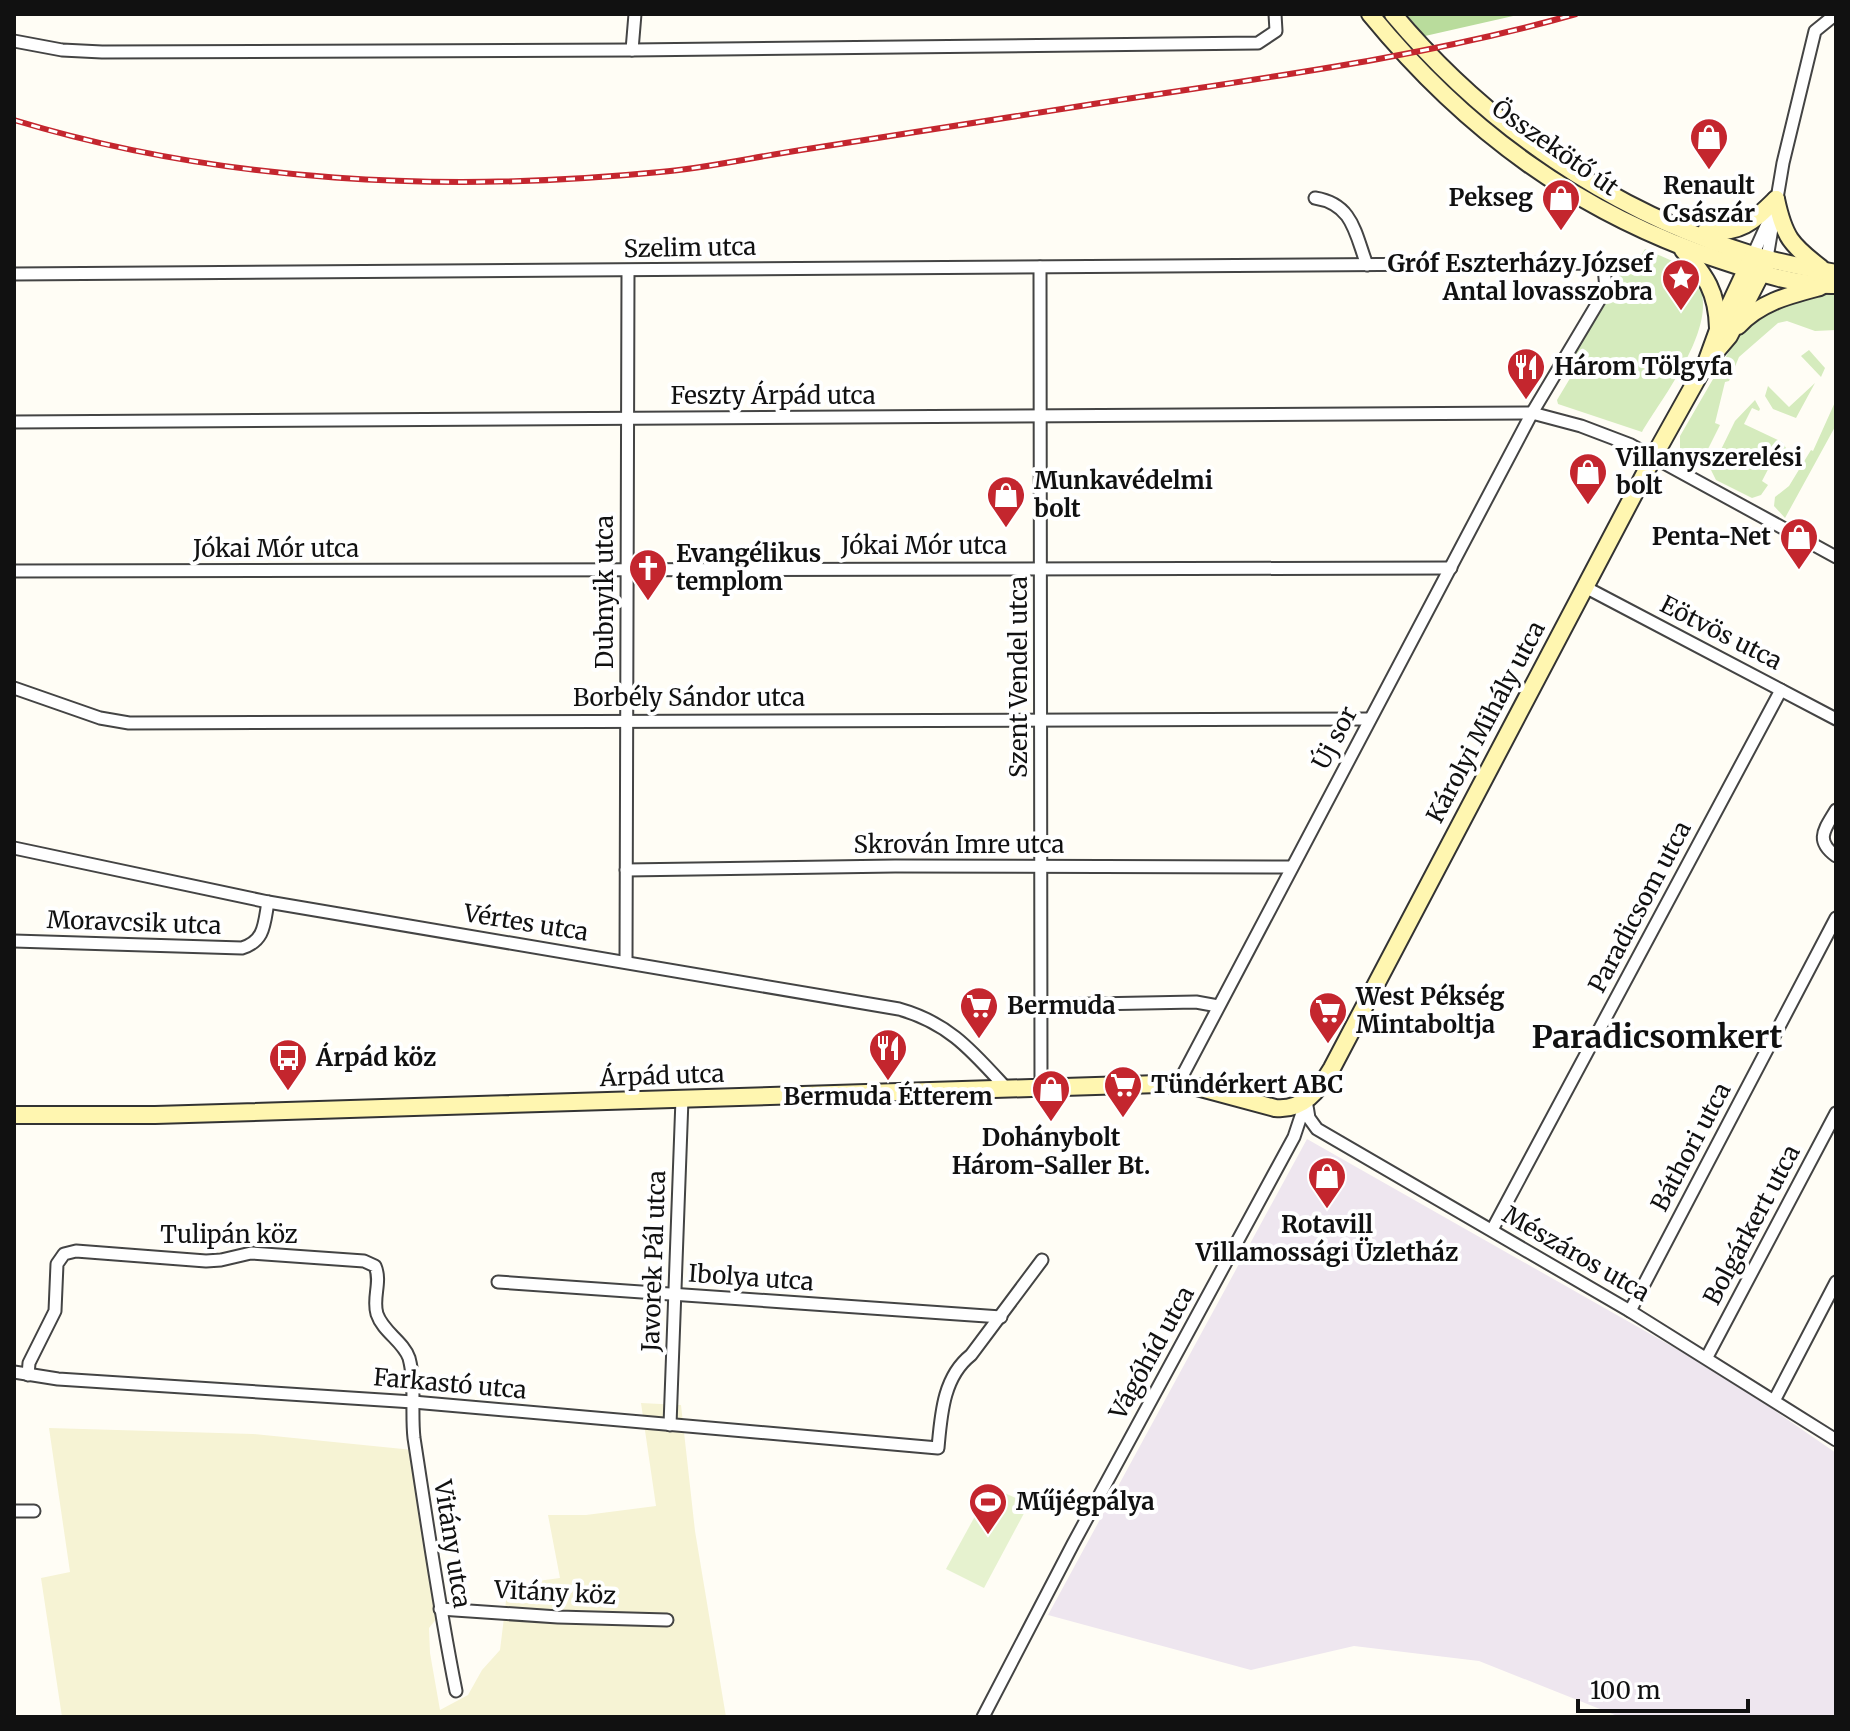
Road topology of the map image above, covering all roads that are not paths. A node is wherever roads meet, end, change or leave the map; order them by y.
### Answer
1 (635, 14) edge
2 (1275, 14) edge
3 (1370, 14) edge
4 (1393, 14) edge
5 (1836, 14) edge
6 (14, 41) edge
7 (632, 50) junction
8 (1315, 198) dead end
9 (1776, 199) junction
10 (1684, 239) junction
11 (1758, 264) junction
12 (1367, 265) junction
13 (1040, 267) junction
14 (1604, 267) joint
15 (628, 271) junction
16 (14, 274) edge
17 (1831, 279) edge
18 (1724, 333) junction
19 (1532, 413) junction
20 (1040, 416) junction
21 (627, 419) junction
22 (14, 422) edge
23 (1653, 458) junction
24 (1836, 557) edge
25 (1041, 568) junction
26 (1451, 568) junction
27 (627, 570) junction
28 (14, 571) edge
29 (1585, 587) junction
30 (14, 688) edge
31 (1781, 690) junction
32 (1041, 719) junction
33 (1370, 719) junction
34 (1836, 719) edge
35 (627, 721) junction
36 (1836, 810) edge
37 (14, 848) edge
38 (1836, 856) edge
39 (1041, 867) junction
40 (1292, 867) junction
41 (626, 870) junction
42 (268, 902) junction
43 (1836, 918) edge
44 (14, 941) edge
45 (626, 962) junction
46 (1041, 1005) junction
47 (1218, 1006) junction
48 (1178, 1084) junction
49 (1041, 1087) junction
50 (1006, 1088) junction
51 (682, 1099) junction
52 (1306, 1101) junction
53 (1836, 1113) edge
54 (14, 1115) edge
55 (1492, 1230) junction
56 (1042, 1260) dead end
57 (498, 1282) dead end
58 (1836, 1282) edge
59 (675, 1294) junction
60 (1630, 1311) junction
61 (1001, 1317) junction
62 (1707, 1357) junction
63 (14, 1372) edge
64 (28, 1375) junction
65 (1775, 1399) junction
66 (413, 1402) junction
67 (670, 1425) junction
68 (1836, 1440) edge
69 (14, 1511) edge
70 (34, 1511) dead end
71 (440, 1609) junction
72 (667, 1620) dead end
73 (456, 1691) dead end
74 (983, 1717) edge

1 - 7 street
2 - 7 street
3 - 10 street, Összekötő út
4 - 10 street, Összekötő út
5 - 9 street
6 - 7 street
8 - 12 street
9 - 10 street
9 - 11 street
9 - 17 street
10 - 11 street, Összekötő út
10 - 18 street
11 - 17 street, Összekötő út
11 - 18 street, Károlyi Mihály utca
12 - 13 street, Szelim utca
12 - 14 street, Szelim utca
13 - 15 street, Szelim utca
13 - 20 street, Szent Vendel utca
14 - 19 street, Új sor
15 - 16 street, Szelim utca
15 - 21 street, Dubnyik utca
17 - 18 street
18 - 23 street, Károlyi Mihály utca
19 - 20 street, Feszty Árpád utca
19 - 23 street, Feszty Árpád utca
19 - 26 street, Új sor
20 - 21 street, Feszty Árpád utca
20 - 25 street, Szent Vendel utca
21 - 22 street, Feszty Árpád utca
21 - 27 street, Dubnyik utca
23 - 24 street, Feszty Árpád utca
23 - 29 street, Károlyi Mihály utca
25 - 26 street, Jókai Mór utca
25 - 27 street, Jókai Mór utca
25 - 32 street, Szent Vendel utca
26 - 33 street, Új sor
27 - 28 street, Jókai Mór utca
27 - 35 street, Dubnyik utca
29 - 31 street, Eötvös utca
29 - 52 street, Károlyi Mihály utca
30 - 35 street, Borbély Sándor utca
31 - 34 street, Eötvös utca
31 - 55 street, Paradicsom utca
32 - 33 street, Borbély Sándor utca
32 - 35 street, Borbély Sándor utca
32 - 39 street, Szent Vendel utca
33 - 40 street, Új sor
35 - 41 street, Dubnyik utca
36 - 38 street
37 - 42 street, Vértes utca
39 - 40 street, Skrován Imre utca
39 - 41 street, Skrován Imre utca
39 - 46 street, Szent Vendel utca
40 - 47 street, Új sor
41 - 45 street, Dubnyik utca
42 - 44 street, Moravcsik utca
42 - 45 street, Vértes utca
43 - 60 street, Báthori utca
45 - 50 street, Vértes utca
46 - 47 street
46 - 49 street, Szent Vendel utca
47 - 48 street, Új sor
48 - 49 street, Árpád utca
48 - 52 street, Árpád utca
49 - 50 street, Árpád utca
50 - 51 street, Árpád utca
51 - 54 street, Árpád utca
51 - 59 street, Javorek Pál utca
52 - 55 street, Mészáros utca
52 - 74 street, Vágóhíd utca
53 - 62 street, Bolgárkert utca
55 - 60 street, Mészáros utca
56 - 61 street
57 - 59 street, Ibolya utca
58 - 65 street
59 - 61 street, Ibolya utca
59 - 67 street, Javorek Pál utca
60 - 62 street, Mészáros utca
61 - 67 street, Farkastó utca
62 - 65 street, Mészáros utca
63 - 64 street, Farkastó utca
64 - 66 street, Farkastó utca
64 - 66 street, Tulipán köz
65 - 68 street, Mészáros utca
66 - 67 street, Farkastó utca
66 - 71 street, Vitány utca
69 - 70 street
71 - 72 street, Vitány köz
71 - 73 street, Vitány utca

